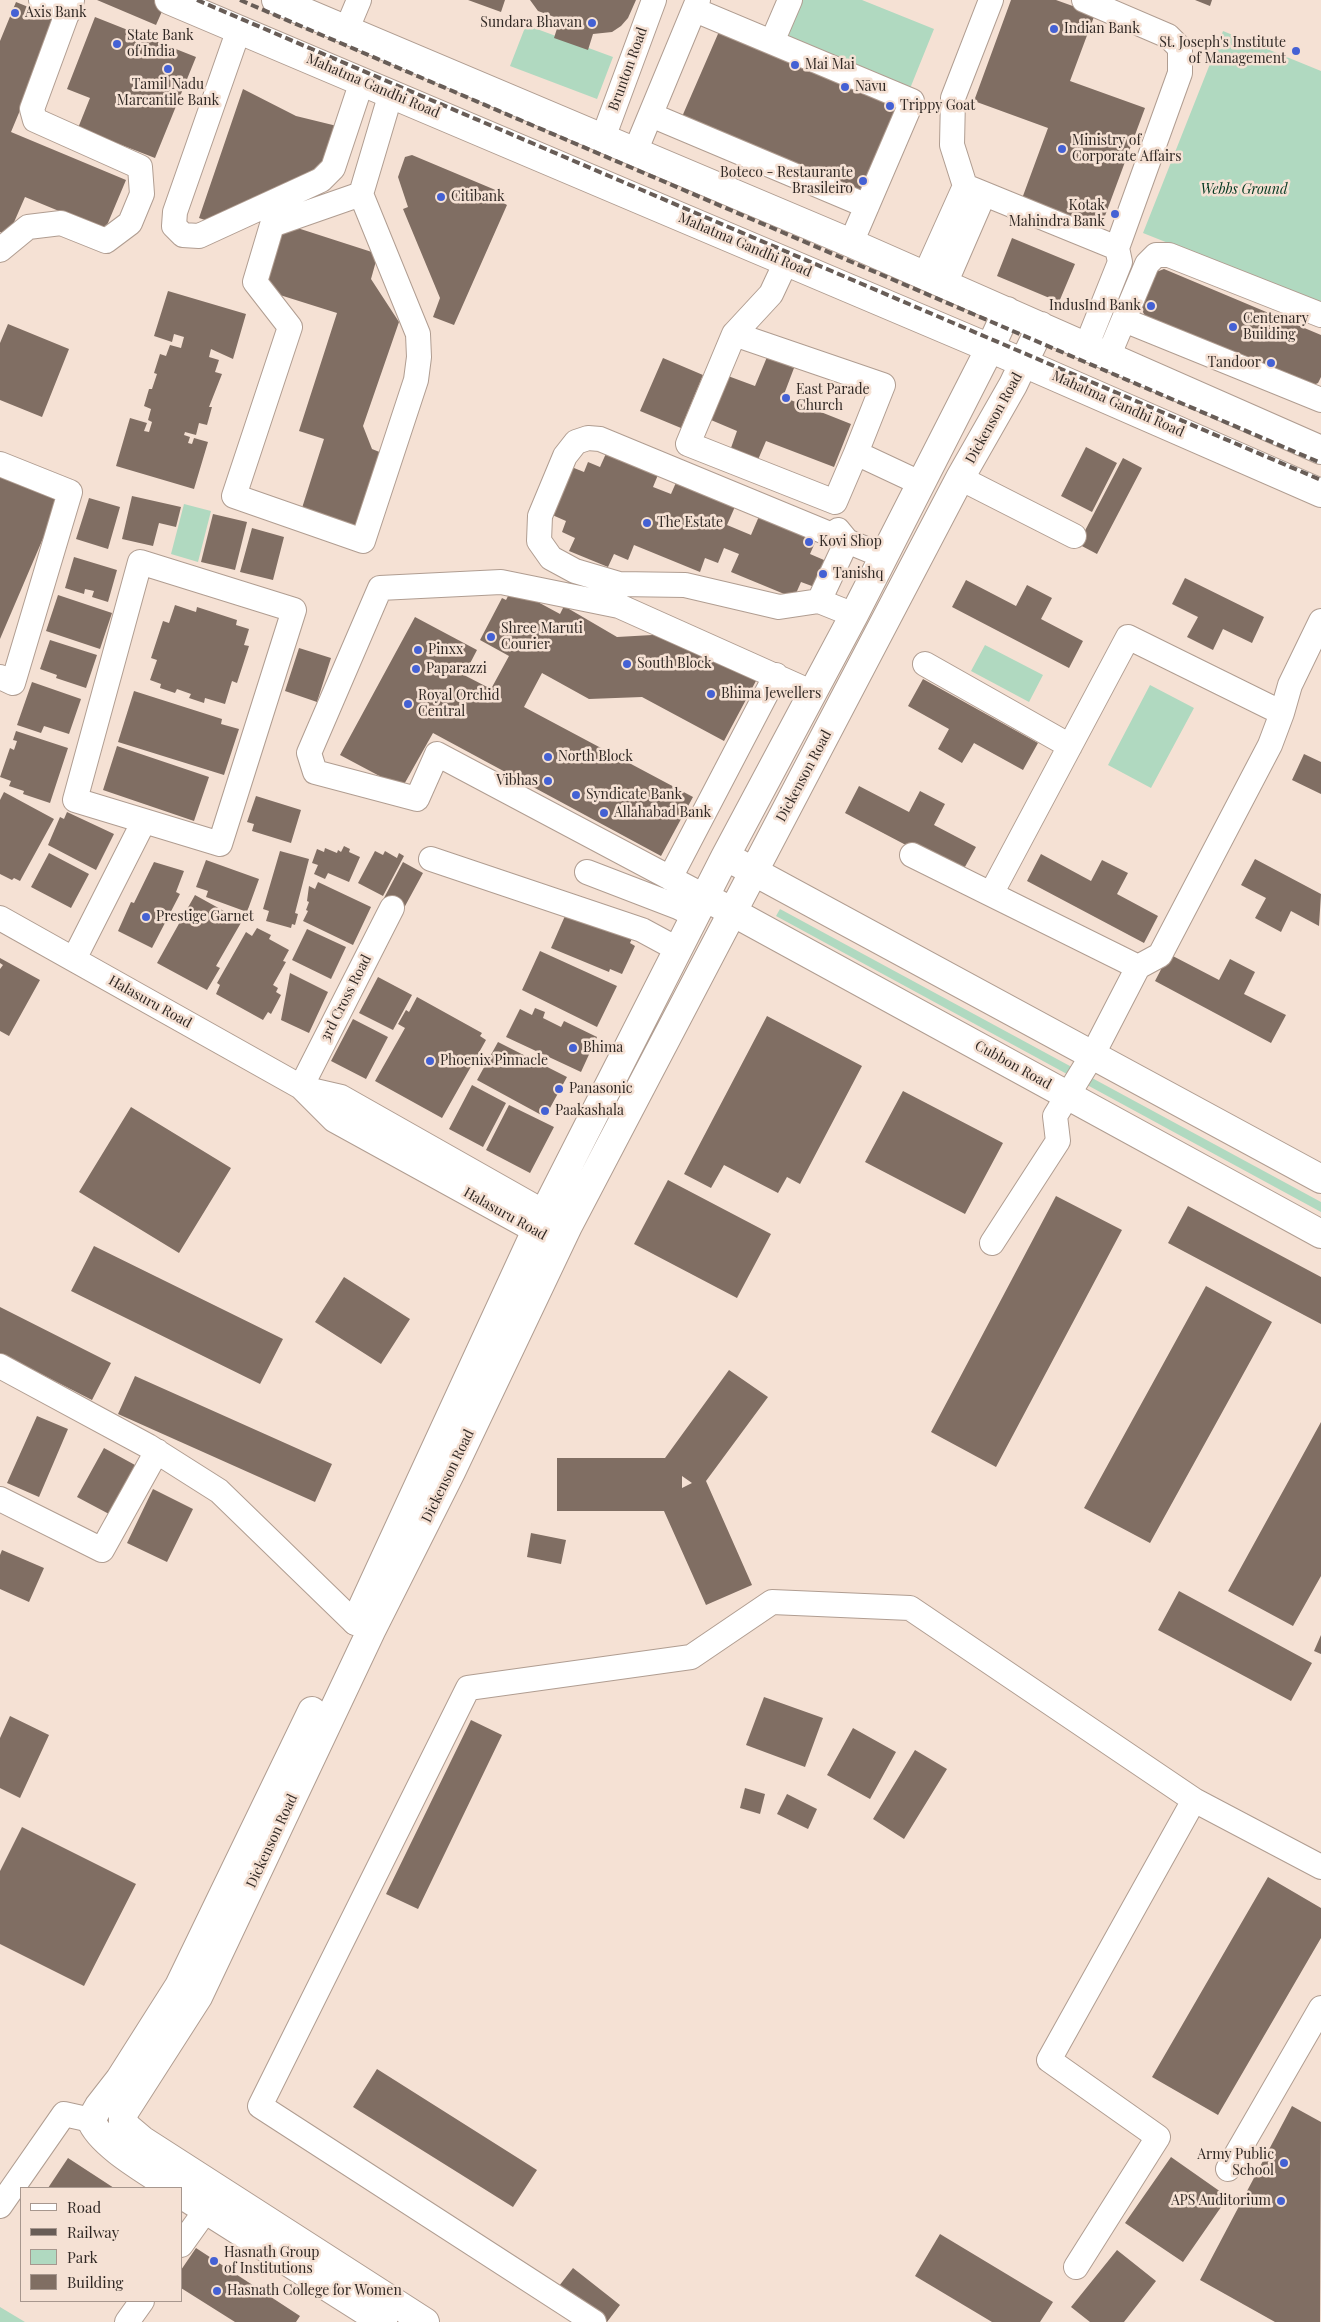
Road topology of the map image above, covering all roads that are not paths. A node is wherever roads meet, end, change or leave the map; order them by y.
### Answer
1 (41, 0) edge
2 (169, 0) edge
3 (276, 0) edge
4 (359, 0) edge
5 (654, 0) edge
6 (790, 0) edge
7 (991, 0) edge
8 (1084, 0) edge
9 (697, 5) edge
10 (70, 6) edge
11 (239, 29) junction
12 (346, 31) junction
13 (772, 42) junction
14 (362, 81) junction
15 (391, 93) junction
16 (650, 115) junction
17 (603, 138) junction
18 (635, 152) junction
19 (975, 190) junction
20 (361, 194) junction
21 (867, 206) junction
22 (851, 243) junction
23 (1117, 248) junction
24 (0, 250) edge
25 (786, 262) junction
26 (935, 280) junction
27 (1007, 311) junction
28 (1321, 315) edge
29 (1124, 320) junction
30 (1041, 326) junction
31 (734, 334) junction
32 (990, 348) junction
33 (1097, 352) junction
34 (1024, 362) junction
35 (1321, 400) edge
36 (1321, 450) edge
37 (856, 453) junction
38 (0, 464) edge
39 (960, 478) junction
40 (920, 483) junction
41 (1321, 493) edge
42 (804, 515) dead end
43 (1074, 536) dead end
44 (863, 548) junction
45 (835, 607) junction
46 (1321, 621) edge
47 (925, 664) dead end
48 (776, 675) junction
49 (0, 677) edge
50 (811, 692) junction
51 (1282, 713) junction
52 (1070, 746) junction
53 (144, 821) junction
54 (912, 855) dead end
55 (726, 857) junction
56 (431, 858) dead end
57 (753, 870) junction
58 (587, 872) dead end
59 (670, 878) junction
60 (991, 894) junction
61 (701, 907) junction
62 (392, 908) dead end
63 (731, 912) junction
64 (0, 918) edge
65 (679, 950) junction
66 (74, 959) junction
67 (1138, 968) junction
68 (1093, 1054) junction
69 (300, 1087) junction
70 (1066, 1094) junction
71 (1321, 1179) edge
72 (540, 1222) junction
73 (1321, 1234) edge
74 (564, 1235) junction
75 (992, 1243) dead end
76 (0, 1366) edge
77 (157, 1451) junction
78 (0, 1500) edge
79 (355, 1623) junction
80 (1194, 1800) junction
81 (1321, 1868) edge
82 (189, 1991) junction
83 (1321, 2008) edge
84 (91, 2120) junction
85 (1228, 2169) dead end
86 (179, 2187) edge
87 (189, 2193) edge
88 (0, 2206) edge
89 (182, 2238) edge
90 (1076, 2267) dead end
91 (141, 2302) edge
92 (380, 2311) edge
93 (127, 2322) edge
94 (425, 2322) edge
95 (594, 2322) edge

1 - 10 street
2 - 11 main road, Mahatma Gandhi Road
3 - 12 main road
4 - 12 street
5 - 17 street, Brunton Road
6 - 13 street
7 - 19 street
8 - 23 street
9 - 13 street
9 - 16 street
10 - 24 street
11 - 14 main road, Mahatma Gandhi Road
11 - 14 street
12 - 17 main road
13 - 21 street
14 - 15 main road, Mahatma Gandhi Road
15 - 20 street
15 - 25 main road, Mahatma Gandhi Road
16 - 18 street
16 - 21 street
17 - 18 main road
18 - 22 main road
19 - 23 street
19 - 26 street
20 - 20 street
21 - 22 street
22 - 26 main road
23 - 33 street
25 - 31 street
25 - 32 main road, Mahatma Gandhi Road
26 - 27 main road
27 - 30 main road
27 - 32 main road, Dickenson Road
28 - 29 street
29 - 33 street
29 - 35 street
30 - 33 main road
30 - 34 main road, Dickenson Road
31 - 37 street
31 - 37 street
32 - 34 main road, Mahatma Gandhi Road
32 - 40 main road, Dickenson Road
33 - 36 main road
34 - 39 main road, Dickenson Road
34 - 41 main road, Mahatma Gandhi Road
37 - 40 street
38 - 49 street
39 - 43 street
39 - 57 main road, Dickenson Road
40 - 44 main road, Dickenson Road
42 - 44 street
44 - 45 main road, Dickenson Road
44 - 45 street
44 - 45 street
45 - 50 main road, Dickenson Road
46 - 51 street
47 - 52 street
48 - 50 street
48 - 59 street
48 - 59 street
50 - 55 main road, Dickenson Road
51 - 52 street
51 - 67 street
52 - 60 street
53 - 53 street
53 - 66 street
54 - 60 street
55 - 57 main road
55 - 61 main road, Dickenson Road
56 - 65 street
57 - 63 main road, Dickenson Road
57 - 68 main road
58 - 61 street
59 - 61 street
60 - 67 street
61 - 63 main road, Cubbon Road
61 - 65 main road, Dickenson Road
62 - 69 street, 3rd Cross Road
63 - 70 main road, Cubbon Road
63 - 74 main road, Dickenson Road
64 - 66 street, Halasuru Road
65 - 72 main road, Dickenson Road
66 - 69 street, Halasuru Road
67 - 68 street
68 - 70 street
68 - 71 main road
69 - 72 street, Halasuru Road
70 - 73 main road, Cubbon Road
70 - 75 street
72 - 74 street
72 - 79 main road, Dickenson Road
74 - 82 main road, Dickenson Road
76 - 77 street
77 - 78 street
77 - 79 street
79 - 82 main road, Dickenson Road
80 - 81 street
80 - 90 street
80 - 95 street
82 - 84 main road, Dickenson Road
82 - 87 main road, Dickenson Road
83 - 85 street
84 - 86 main road, Dickenson Road
84 - 88 street
87 - 89 street
87 - 92 main road, Dickenson Road
91 - 93 street
92 - 94 main road, Dickenson Road

